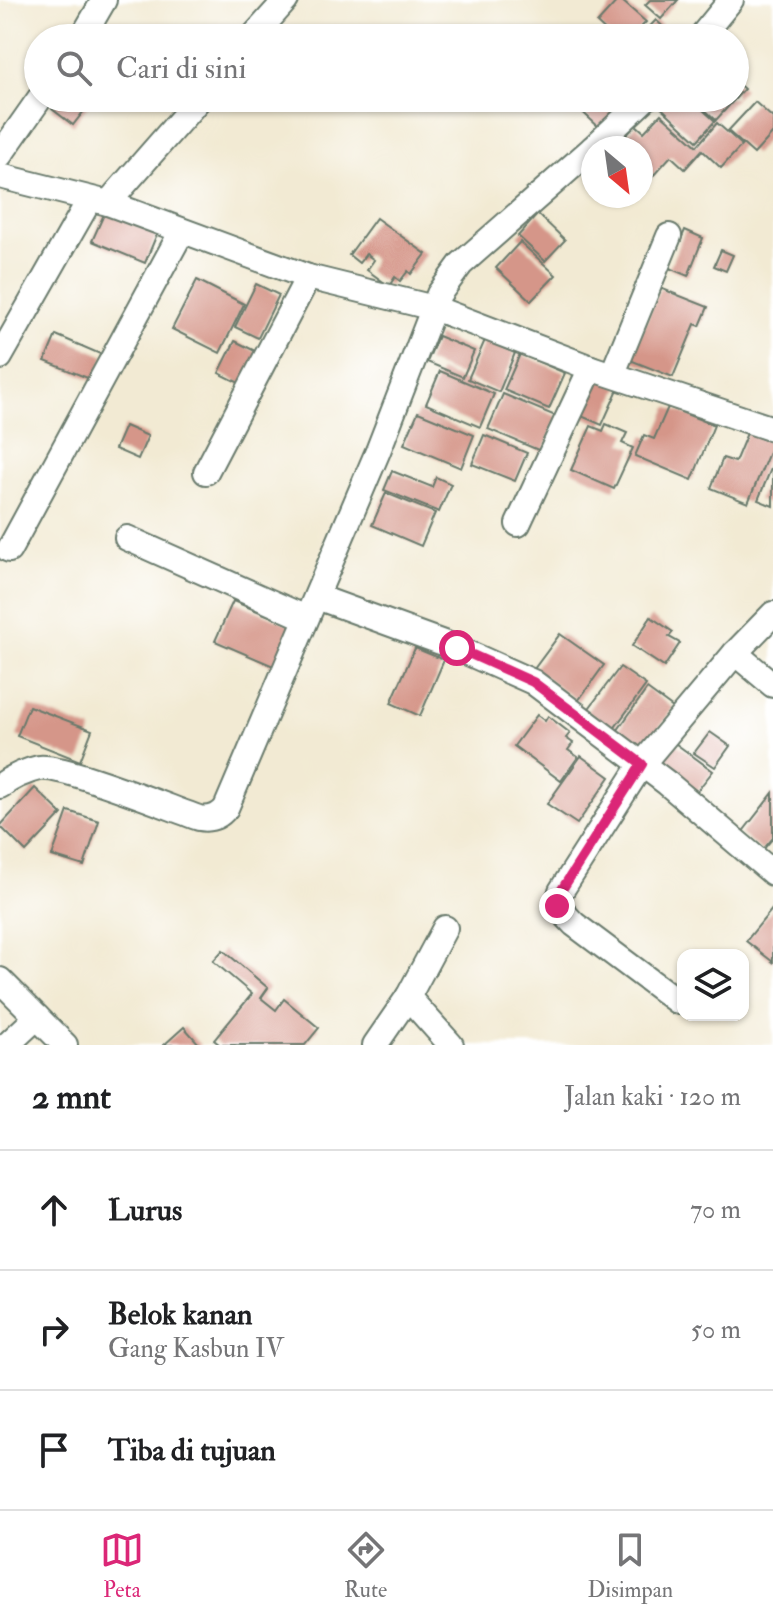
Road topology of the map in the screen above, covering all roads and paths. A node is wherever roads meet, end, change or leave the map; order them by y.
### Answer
1 (104, 0) edge
2 (286, 0) edge
3 (731, 0) edge
4 (90, 24) edge
5 (265, 24) edge
6 (711, 24) edge
7 (30, 112) edge
8 (186, 112) edge
9 (631, 112) edge
10 (606, 136) edge
11 (0, 155) edge
12 (581, 159) edge
13 (0, 176) edge
14 (99, 201) junction
15 (182, 231) junction
16 (669, 236) dead end
17 (308, 277) junction
18 (434, 308) junction
19 (0, 357) edge
20 (602, 371) junction
21 (773, 429) edge
22 (206, 472) dead end
23 (518, 524) dead end
24 (127, 538) dead end
25 (9, 550) dead end
26 (312, 608) junction
27 (773, 614) edge
28 (735, 653) junction
29 (773, 685) edge
30 (642, 764) junction
31 (0, 786) edge
32 (773, 873) edge
33 (445, 928) dead end
34 (0, 980) edge
35 (408, 997) junction
36 (677, 1001) edge
37 (37, 1017) junction
38 (7, 1045) edge
39 (65, 1045) edge
40 (375, 1045) edge
41 (451, 1045) edge

1 - 4 street
2 - 5 street
3 - 6 street
7 - 11 street
8 - 14 street
9 - 10 street
12 - 18 street
13 - 14 street
14 - 15 street
14 - 19 street
15 - 17 street
15 - 25 street
16 - 20 street
17 - 18 street
17 - 22 street
18 - 20 street
18 - 26 street
20 - 21 street
20 - 23 street
24 - 26 street
26 - 30 street
26 - 31 street
27 - 28 street
28 - 29 street
28 - 30 street
30 - 32 street
30 - 36 street
33 - 35 street
34 - 37 street
35 - 40 street
35 - 41 street
37 - 38 street
37 - 39 street

